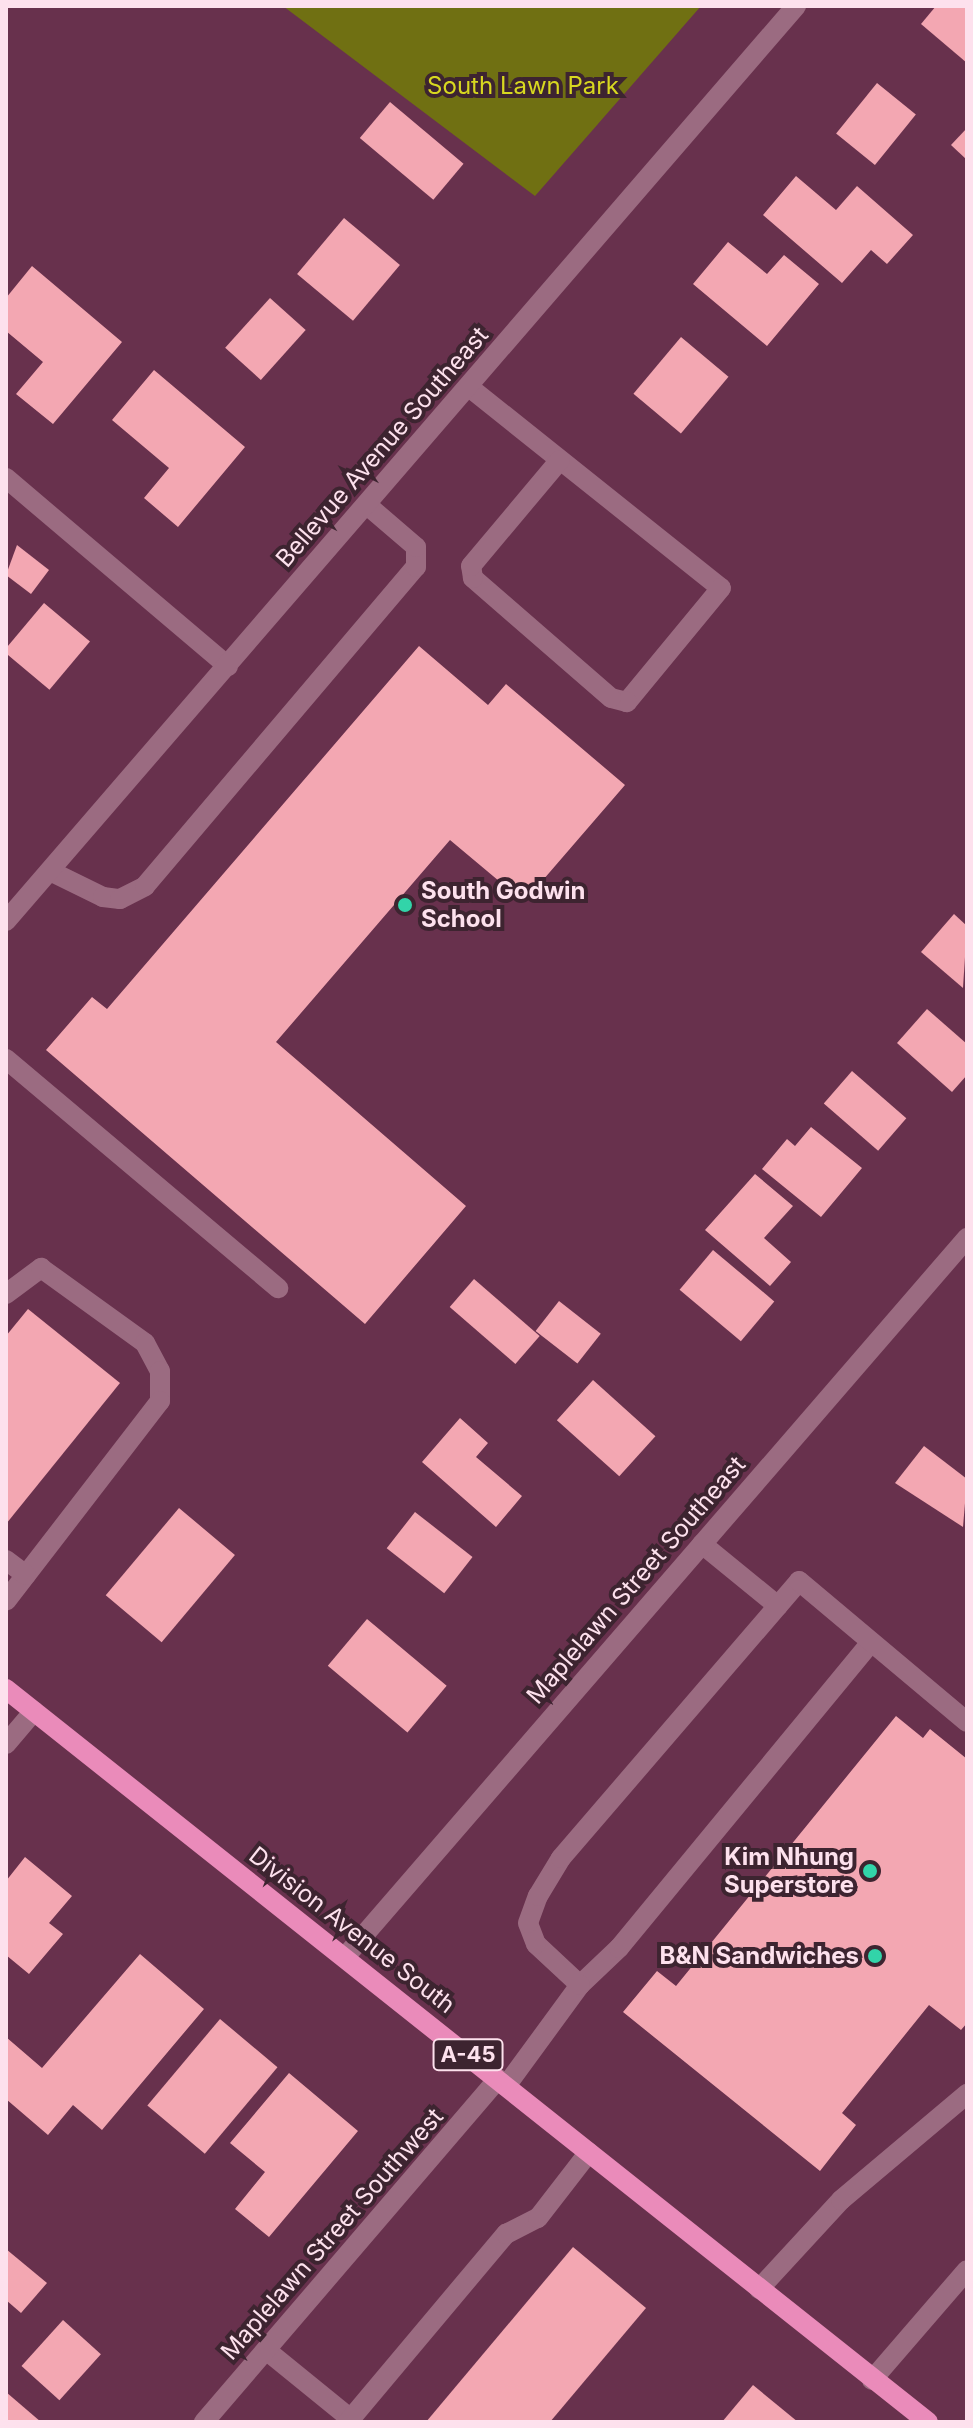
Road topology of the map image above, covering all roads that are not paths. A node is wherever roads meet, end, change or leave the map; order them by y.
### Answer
1 (796, 6) edge
2 (469, 387) junction
3 (560, 460) junction
4 (6, 478) edge
5 (367, 505) junction
6 (228, 666) junction
7 (50, 871) junction
8 (6, 921) edge
9 (6, 1059) edge
10 (967, 1238) edge
11 (278, 1288) dead end
12 (6, 1294) edge
13 (702, 1544) junction
14 (6, 1560) edge
15 (26, 1575) junction
16 (6, 1601) edge
17 (778, 1606) junction
18 (871, 1642) junction
19 (6, 1689) edge
20 (34, 1711) junction
21 (967, 1722) edge
22 (6, 1744) edge
23 (345, 1957) junction
24 (580, 1985) junction
25 (502, 2082) junction
26 (967, 2094) edge
27 (589, 2152) junction
28 (967, 2270) edge
29 (759, 2289) junction
30 (266, 2350) junction
31 (872, 2380) junction
32 (349, 2420) edge
33 (204, 2422) edge
34 (928, 2422) edge

1 - 2 street, Bellevue Avenue Southeast
2 - 3 street
2 - 5 street, Bellevue Avenue Southeast
3 - 3 street
4 - 6 street
5 - 6 street, Bellevue Avenue Southeast
5 - 7 street
6 - 7 street, Bellevue Avenue Southeast
7 - 8 street, Bellevue Avenue Southeast
9 - 11 street
10 - 13 street, Maplelawn Street Southeast
12 - 15 street
13 - 17 street
13 - 23 street, Maplelawn Street Southeast
14 - 15 street
15 - 16 street
17 - 18 street
17 - 24 street
18 - 21 street
18 - 24 street, Maplelawn Street Southwest
19 - 20 main road, Division Avenue South / A-45
20 - 22 street
20 - 23 main road, Division Avenue South / A-45
23 - 25 main road, Division Avenue South / A-45
24 - 25 street, Maplelawn Street Southwest
25 - 27 main road, Division Avenue South / A-45
25 - 30 street, Maplelawn Street Southwest
26 - 29 street
27 - 29 main road, Division Avenue South / A-45
27 - 32 street
28 - 31 street
29 - 31 main road, Division Avenue South / A-45
30 - 32 street
30 - 33 street, Maplelawn Street Southwest
31 - 34 main road, Division Avenue South / A-45

